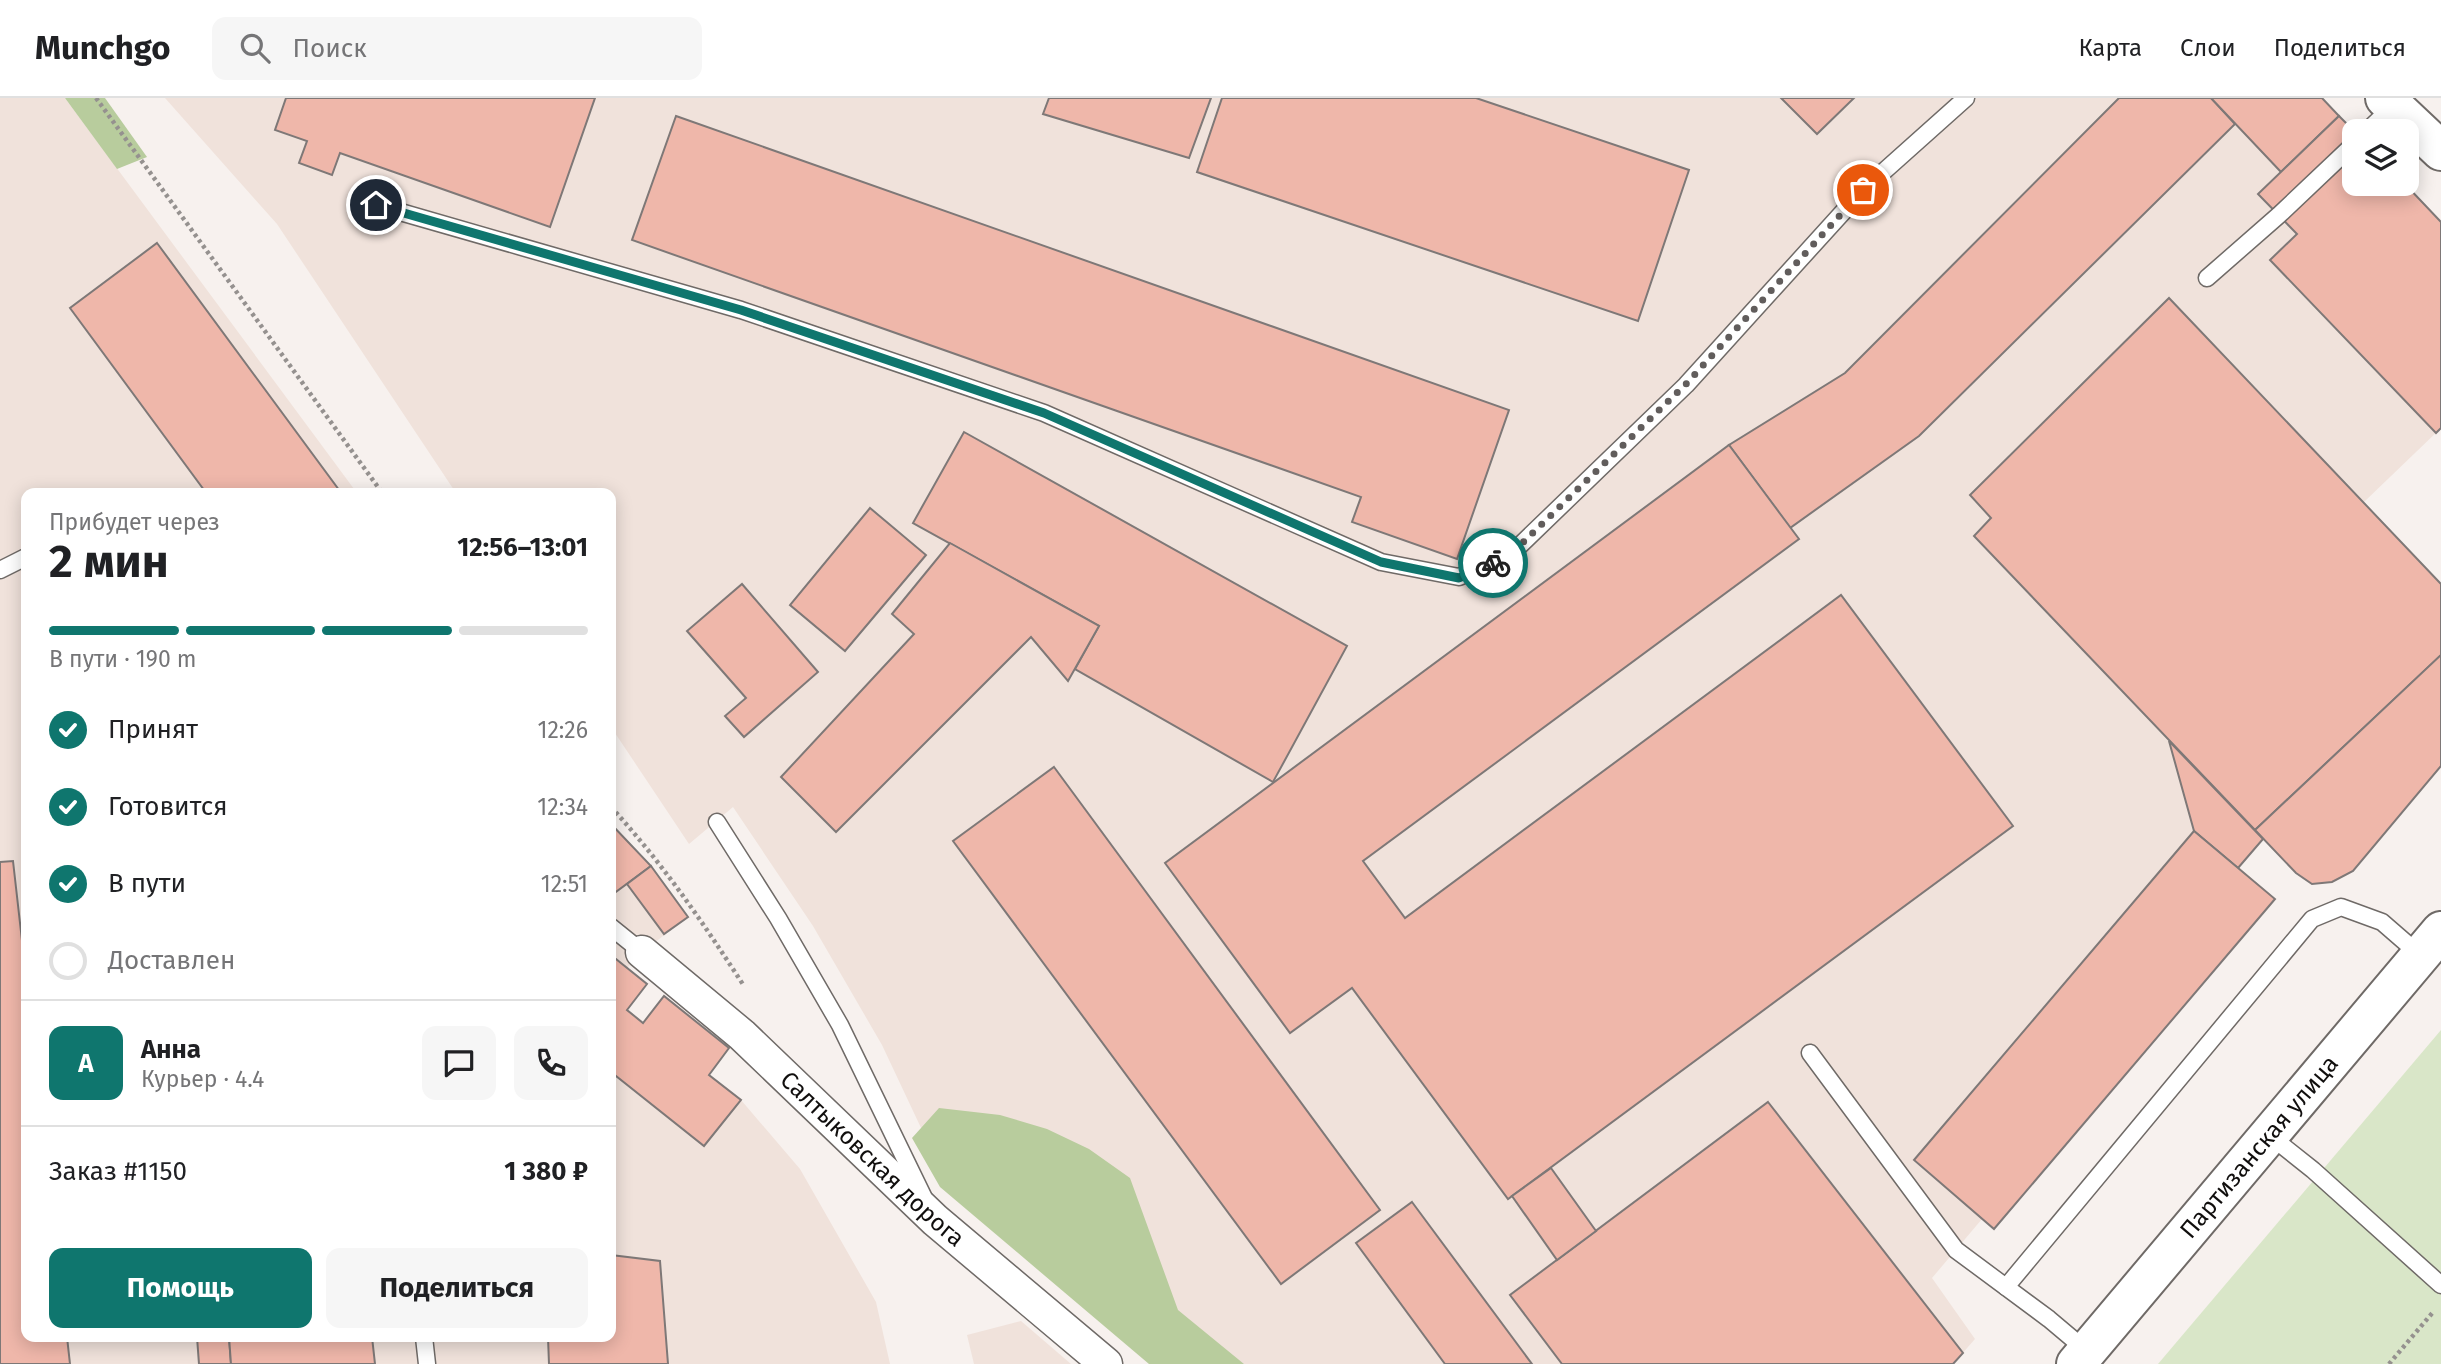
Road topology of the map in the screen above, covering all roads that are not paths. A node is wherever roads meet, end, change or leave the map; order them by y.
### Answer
1 (1966, 98) edge
2 (2382, 112) edge
3 (2441, 151) edge
4 (2342, 155) edge
5 (376, 205) dead end
6 (2207, 278) dead end
7 (21, 560) edge
8 (0, 570) edge
9 (717, 822) dead end
10 (616, 931) edge
11 (2431, 943) edge
12 (642, 952) joint
13 (1810, 1053) dead end
14 (2269, 1135) junction
15 (935, 1220) junction
16 (2441, 1285) edge
17 (2006, 1287) junction
18 (425, 1342) edge
19 (2081, 1358) edge
20 (427, 1364) edge
21 (1105, 1364) edge

1 - 5 lane
2 - 3 street
4 - 6 lane
7 - 8 lane
9 - 15 lane
10 - 12 lane
11 - 14 street, Партизанская улица
11 - 17 lane
12 - 15 street, Салтыковская дорога
13 - 17 lane
14 - 16 lane
14 - 19 street, Партизанская улица
15 - 21 street, Салтыковская дорога
17 - 19 lane
18 - 20 lane

